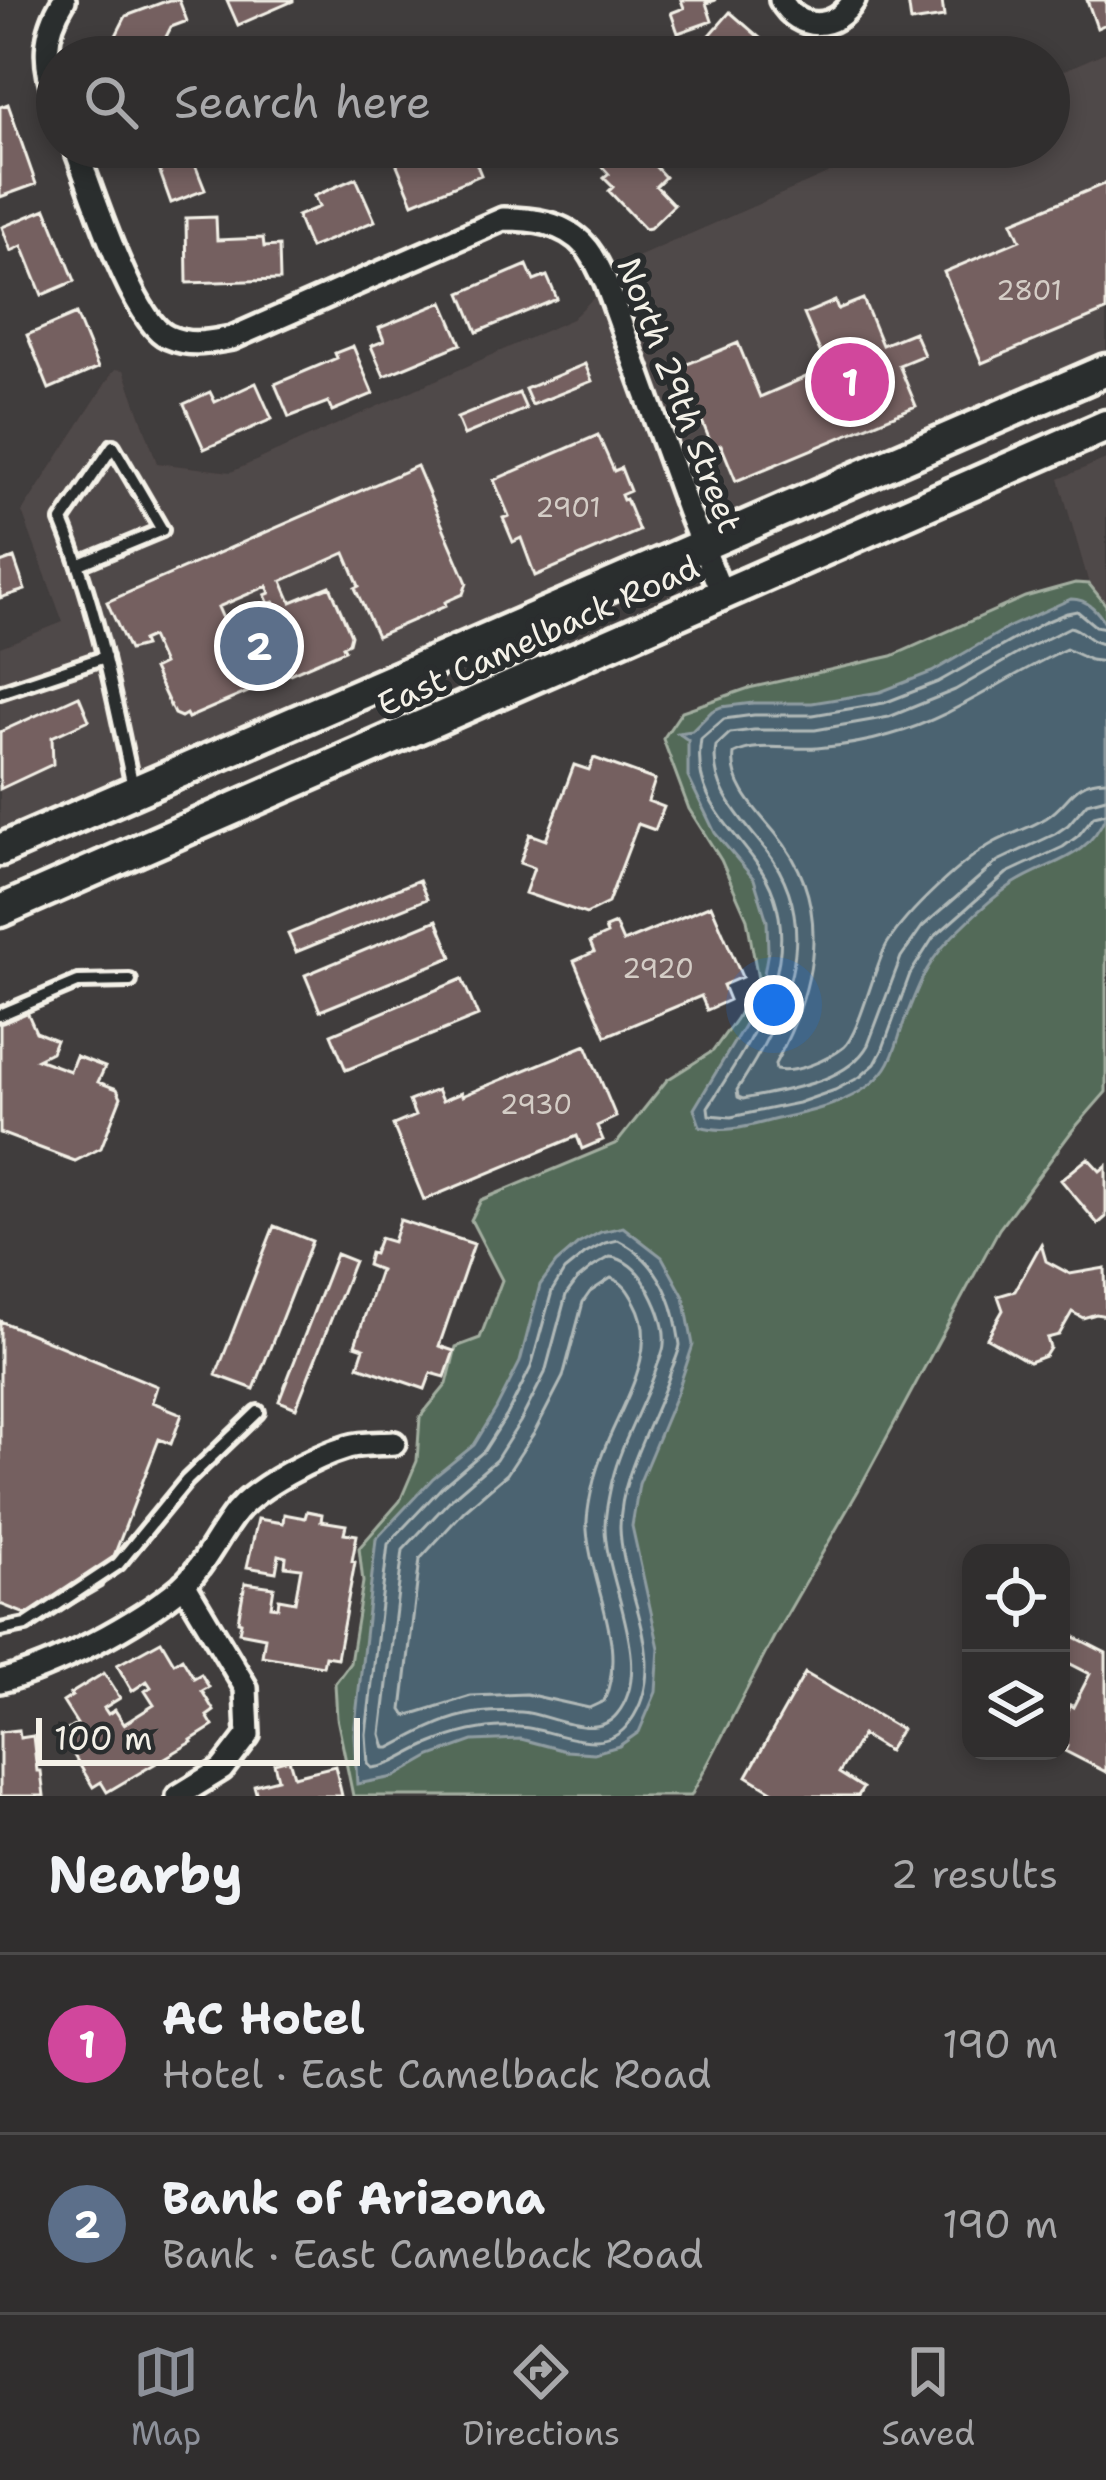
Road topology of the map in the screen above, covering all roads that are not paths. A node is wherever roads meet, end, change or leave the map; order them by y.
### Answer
1 (781, 0) edge
2 (854, 0) edge
3 (59, 7) edge
4 (48, 36) edge
5 (83, 168) edge
6 (1106, 370) edge
7 (1106, 426) edge
8 (701, 544) junction
9 (80, 564) junction
10 (722, 594) junction
11 (104, 657) junction
12 (0, 692) edge
13 (125, 795) junction
14 (139, 849) junction
15 (0, 850) edge
16 (0, 911) edge
17 (130, 981) dead end
18 (0, 1015) edge
19 (258, 1412) dead end
20 (394, 1443) dead end
21 (184, 1584) junction
22 (0, 1630) edge
23 (0, 1681) edge
24 (178, 1796) edge

1 - 2 street
3 - 4 street
5 - 8 street, North 29th Street
6 - 8 main road, East Camelback Road
7 - 10 main road, East Camelback Road
8 - 10 street, North 29th Street
8 - 13 main road, East Camelback Road
9 - 9 lane
9 - 11 lane
10 - 14 main road, East Camelback Road
11 - 12 lane
11 - 13 lane
13 - 14 main road
13 - 15 main road, East Camelback Road
14 - 16 main road, East Camelback Road
17 - 18 lane
19 - 22 lane
20 - 21 street
21 - 23 street
21 - 24 street

